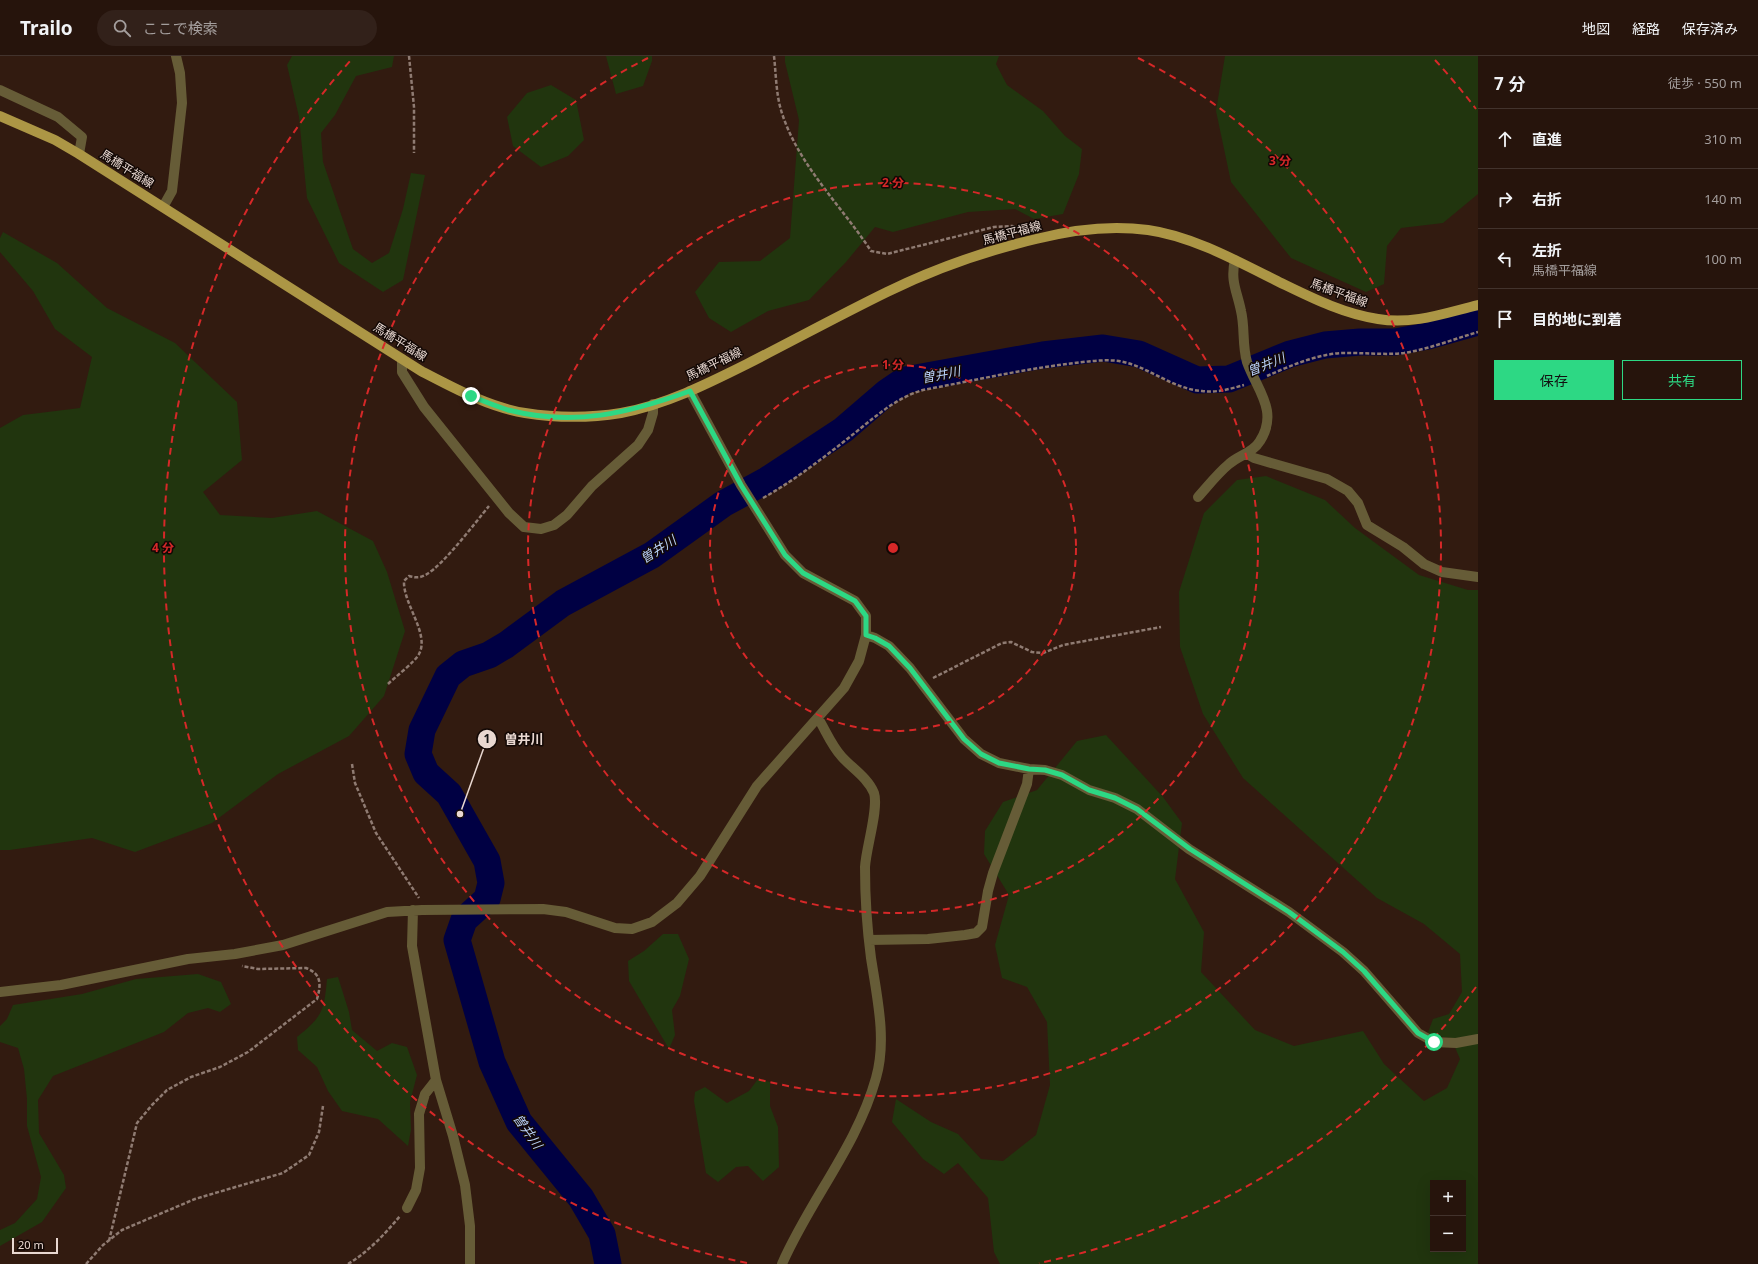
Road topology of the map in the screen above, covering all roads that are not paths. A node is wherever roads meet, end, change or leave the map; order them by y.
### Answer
1 (176, 56) edge
2 (0, 90) edge
3 (0, 116) edge
4 (78, 154) junction
5 (163, 207) junction
6 (1235, 260) junction
7 (1478, 305) edge
8 (402, 359) junction
9 (690, 391) junction
10 (653, 404) junction
11 (1247, 454) junction
12 (1198, 497) dead end
13 (1478, 577) edge
14 (866, 635) junction
15 (818, 718) junction
16 (1029, 769) junction
17 (417, 910) junction
18 (869, 940) junction
19 (0, 992) edge
20 (1478, 1039) edge
21 (436, 1080) junction
22 (407, 1208) road end
23 (470, 1264) edge
24 (782, 1264) edge

1 - 5 street
2 - 4 street
3 - 4 main road, 馬橋平福線
4 - 5 main road, 馬橋平福線
5 - 8 main road, 馬橋平福線
6 - 7 main road, 馬橋平福線
6 - 9 main road, 馬橋平福線
6 - 11 street
8 - 10 main road, 馬橋平福線
8 - 10 street
9 - 10 main road, 馬橋平福線
9 - 14 street
11 - 12 street
11 - 13 street
14 - 15 street
14 - 16 street
15 - 17 street
15 - 18 street
16 - 18 street
16 - 20 street
17 - 19 street
17 - 21 street
18 - 24 street
21 - 22 street
21 - 23 street

